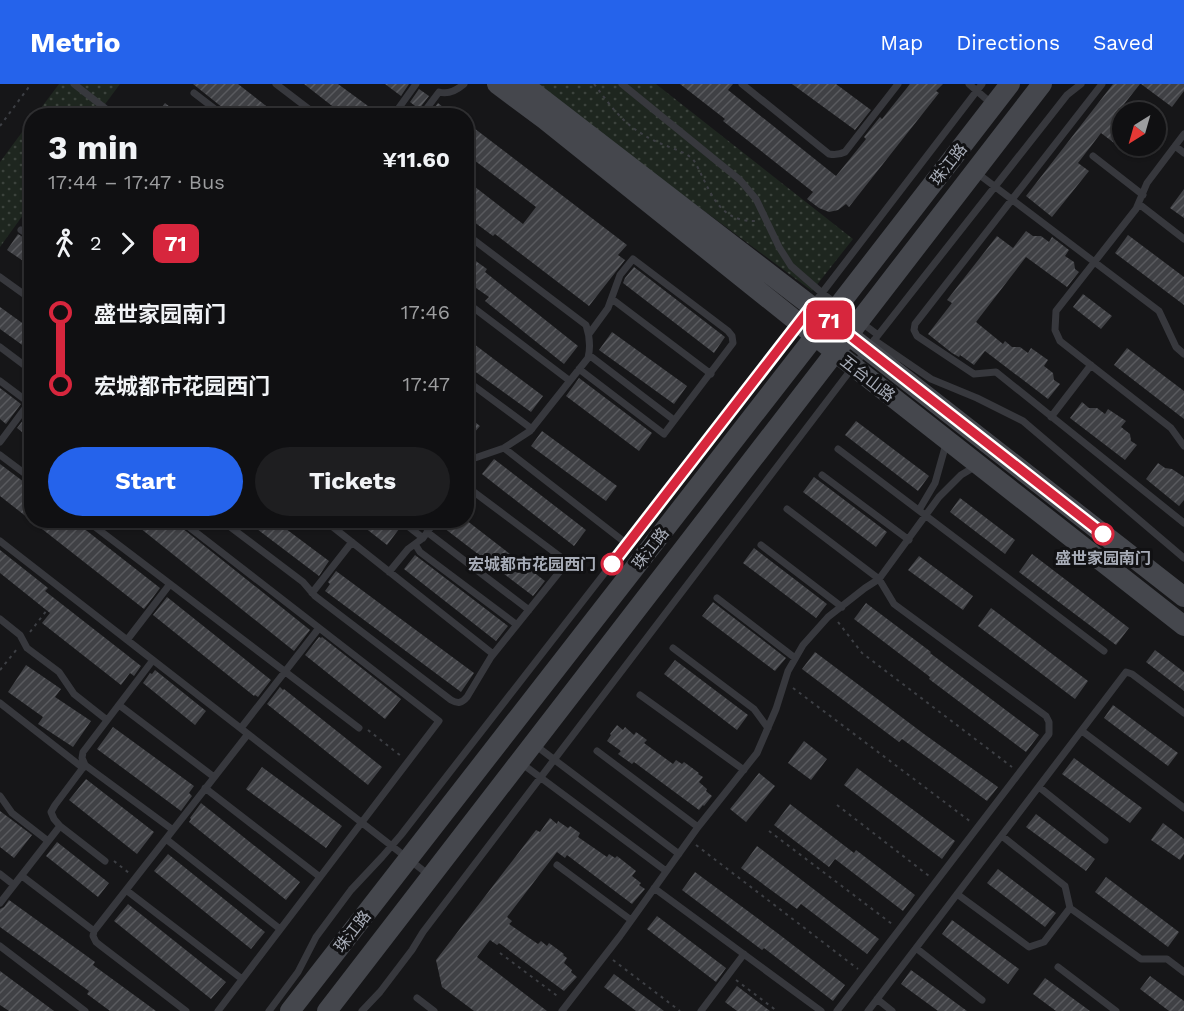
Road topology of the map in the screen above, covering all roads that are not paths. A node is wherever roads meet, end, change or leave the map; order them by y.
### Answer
1 (74, 84) edge
2 (276, 84) edge
3 (416, 84) edge
4 (464, 84) edge
5 (497, 84) edge
6 (523, 84) edge
7 (622, 84) edge
8 (742, 84) edge
9 (969, 84) edge
10 (982, 84) edge
11 (1010, 84) edge
12 (1042, 84) edge
13 (1081, 84) edge
14 (1102, 84) edge
15 (894, 85) edge
16 (976, 92) junction
17 (194, 93) dead end
18 (993, 105) junction
19 (105, 108) edge
20 (214, 108) edge
21 (308, 108) edge
22 (399, 108) edge
23 (427, 108) edge
24 (1184, 134) edge
25 (1175, 146) junction
26 (1184, 153) edge
27 (1093, 156) dead end
28 (975, 171) junction
29 (995, 187) junction
30 (1143, 195) junction
31 (1012, 200) junction
32 (1138, 204) junction
33 (21, 230) dead end
34 (24, 232) edge
35 (1184, 239) edge
36 (474, 240) edge
37 (1094, 262) junction
38 (883, 270) junction
39 (0, 276) edge
40 (24, 294) edge
41 (612, 299) junction
42 (817, 299) junction
43 (474, 308) edge
44 (834, 312) junction
45 (799, 323) junction
46 (854, 328) junction
47 (589, 334) junction
48 (815, 336) junction
49 (873, 342) junction
50 (0, 347) edge
51 (835, 352) junction
52 (1184, 354) edge
53 (589, 355) junction
54 (24, 365) edge
55 (1091, 365) junction
56 (853, 367) junction
57 (579, 369) junction
58 (711, 374) junction
59 (0, 381) edge
60 (570, 381) junction
61 (474, 386) edge
62 (24, 399) edge
63 (779, 403) junction
64 (24, 412) edge
65 (1051, 417) junction
66 (674, 420) junction
67 (532, 429) junction
68 (947, 440) junction
69 (0, 442) edge
70 (1184, 446) edge
71 (504, 448) junction
72 (838, 449) dead end
73 (1, 457) edge
74 (474, 458) edge
75 (978, 465) junction
76 (24, 473) edge
77 (822, 475) dead end
78 (474, 492) edge
79 (787, 509) dead end
80 (919, 510) junction
81 (927, 515) junction
82 (1184, 523) edge
83 (96, 528) edge
84 (190, 528) edge
85 (232, 528) edge
86 (334, 528) edge
87 (413, 528) edge
88 (430, 528) edge
89 (425, 535) junction
90 (909, 540) junction
91 (0, 541) edge
92 (352, 542) junction
93 (415, 544) junction
94 (627, 544) junction
95 (761, 545) dead end
96 (1184, 558) edge
97 (389, 572) junction
98 (879, 579) junction
99 (170, 584) junction
100 (312, 593) junction
101 (1184, 597) edge
102 (717, 598) dead end
103 (842, 606) junction
104 (529, 610) junction
105 (0, 619) edge
106 (517, 625) junction
107 (1184, 626) edge
108 (319, 628) junction
109 (127, 640) junction
110 (673, 648) dead end
111 (1104, 651) dead end
112 (494, 654) junction
113 (795, 658) junction
114 (153, 660) junction
115 (284, 672) junction
116 (640, 695) dead end
117 (0, 703) edge
118 (119, 705) junction
119 (1184, 713) edge
120 (107, 720) junction
121 (241, 728) junction
122 (359, 728) road end
123 (768, 728) junction
124 (1082, 731) junction
125 (248, 734) junction
126 (534, 743) junction
127 (597, 751) dead end
128 (555, 760) junction
129 (519, 762) junction
130 (84, 767) junction
131 (744, 770) junction
132 (214, 777) junction
133 (541, 778) junction
134 (1039, 787) junction
135 (205, 788) junction
136 (0, 796) edge
137 (1184, 808) edge
138 (362, 823) junction
139 (60, 826) junction
140 (698, 827) junction
141 (173, 830) junction
142 (1002, 836) junction
143 (166, 839) junction
144 (1105, 840) dead end
145 (48, 841) junction
146 (392, 846) junction
147 (679, 854) junction
148 (408, 859) junction
149 (105, 861) road end
150 (557, 865) dead end
151 (666, 871) junction
152 (0, 874) edge
153 (22, 876) junction
154 (320, 877) junction
155 (431, 877) junction
156 (14, 885) junction
157 (654, 888) junction
158 (126, 890) junction
159 (957, 894) junction
160 (0, 903) edge
161 (1070, 908) junction
162 (631, 920) junction
163 (280, 929) junction
164 (94, 931) junction
165 (0, 946) edge
166 (916, 948) junction
167 (744, 954) junction
168 (1058, 967) dead end
169 (1184, 972) edge
170 (242, 979) junction
171 (417, 998) dead end
172 (877, 999) junction
173 (982, 1000) dead end
174 (76, 1004) junction
175 (70, 1011) edge
176 (85, 1011) edge
177 (186, 1011) edge
178 (218, 1011) edge
179 (269, 1011) edge
180 (290, 1011) edge
181 (327, 1011) edge
182 (362, 1011) edge
183 (434, 1011) edge
184 (562, 1011) edge
185 (701, 1011) edge
186 (820, 1011) edge
187 (837, 1011) edge
188 (868, 1011) edge
189 (892, 1011) edge
190 (1116, 1011) edge

1 - 19 lane
2 - 21 lane
3 - 22 lane
4 - 23 lane
5 - 45 street, 五台山路
6 - 42 street, 五台山路
7 - 42 lane
8 - 15 lane
9 - 16 lane
10 - 16 lane
11 - 18 street, 珠江路
12 - 28 street, 珠江路
13 - 29 lane
14 - 31 lane
16 - 18 lane
16 - 42 lane
17 - 20 lane
18 - 38 street, 珠江路
24 - 25 lane
25 - 26 lane
25 - 30 lane
27 - 30 lane
28 - 29 lane
28 - 38 street, 珠江路
29 - 31 lane
29 - 49 lane
30 - 32 lane
31 - 37 lane
31 - 65 lane
32 - 35 lane
32 - 37 lane
33 - 34 lane
36 - 47 lane
37 - 52 lane
37 - 55 lane
38 - 44 street, 珠江路
38 - 46 street, 珠江路
39 - 40 lane
41 - 47 lane
41 - 58 lane
41 - 58 lane
42 - 44 street, 五台山路
42 - 45 lane
43 - 60 lane
44 - 46 street, 五台山路
44 - 48 street, 珠江路
45 - 48 street, 五台山路
45 - 94 lane
46 - 49 street, 五台山路
46 - 51 street, 珠江路
47 - 53 lane
48 - 51 street, 五台山路
48 - 63 street, 珠江路
49 - 56 lane
49 - 96 lane
49 - 101 street, 五台山路
50 - 54 lane
51 - 56 street, 五台山路
51 - 63 street, 珠江路
53 - 57 lane
53 - 66 lane
55 - 65 lane
55 - 70 lane
56 - 68 street, 五台山路
56 - 128 lane
57 - 60 lane
57 - 66 lane
58 - 66 lane
59 - 62 lane
60 - 67 lane
61 - 67 lane
63 - 126 street, 珠江路
63 - 148 street, 珠江路
64 - 69 lane
65 - 82 lane
67 - 71 lane
68 - 75 street, 五台山路
68 - 80 lane
71 - 74 lane
71 - 94 lane
72 - 80 lane
73 - 76 lane
75 - 81 lane
75 - 107 street, 五台山路
77 - 90 lane
78 - 104 lane
79 - 98 lane
80 - 81 lane
81 - 90 lane
81 - 111 lane
83 - 99 lane
84 - 108 lane
85 - 100 lane
86 - 92 lane
87 - 89 lane
88 - 89 lane
89 - 93 lane
89 - 104 lane
90 - 98 lane
91 - 109 lane
92 - 97 lane
92 - 100 lane
93 - 97 lane
93 - 106 lane
94 - 146 lane
95 - 103 lane
97 - 112 lane
98 - 103 lane
98 - 187 lane
99 - 109 lane
99 - 115 lane
100 - 112 lane
102 - 113 lane
103 - 113 lane
104 - 106 lane
105 - 120 lane
106 - 112 lane
108 - 115 lane
108 - 138 lane
109 - 114 lane
110 - 123 lane
113 - 123 lane
114 - 118 lane
114 - 121 lane
115 - 121 lane
115 - 122 lane
116 - 131 lane
117 - 130 lane
118 - 120 lane
118 - 132 lane
119 - 124 lane
120 - 130 lane
121 - 125 lane
123 - 131 lane
124 - 134 lane
124 - 137 lane
125 - 132 lane
125 - 138 lane
126 - 128 lane
126 - 129 street, 珠江路
127 - 140 lane
128 - 133 lane
128 - 147 lane
129 - 133 lane
129 - 155 street, 珠江路
130 - 139 lane
130 - 141 lane
131 - 140 lane
132 - 135 lane
133 - 151 lane
133 - 182 lane
134 - 142 lane
134 - 144 lane
135 - 141 lane
135 - 154 lane
136 - 145 lane
138 - 146 lane
138 - 154 lane
139 - 145 lane
139 - 149 lane
140 - 147 lane
141 - 143 lane
142 - 159 lane
142 - 161 lane
143 - 158 lane
143 - 163 lane
145 - 153 lane
146 - 148 lane
146 - 179 lane
147 - 151 lane
148 - 155 lane
148 - 180 street, 珠江路
150 - 162 lane
151 - 157 lane
152 - 156 lane
153 - 156 lane
153 - 164 lane
154 - 163 lane
155 - 181 street, 珠江路
156 - 160 lane
157 - 162 lane
157 - 167 lane
158 - 164 lane
158 - 170 lane
159 - 161 lane
159 - 166 lane
161 - 169 lane
162 - 184 lane
163 - 170 lane
164 - 177 lane
165 - 174 lane
166 - 172 lane
166 - 173 lane
167 - 185 lane
167 - 186 lane
168 - 190 lane
170 - 178 lane
171 - 183 lane
172 - 188 lane
172 - 189 lane
174 - 175 lane
174 - 176 lane

